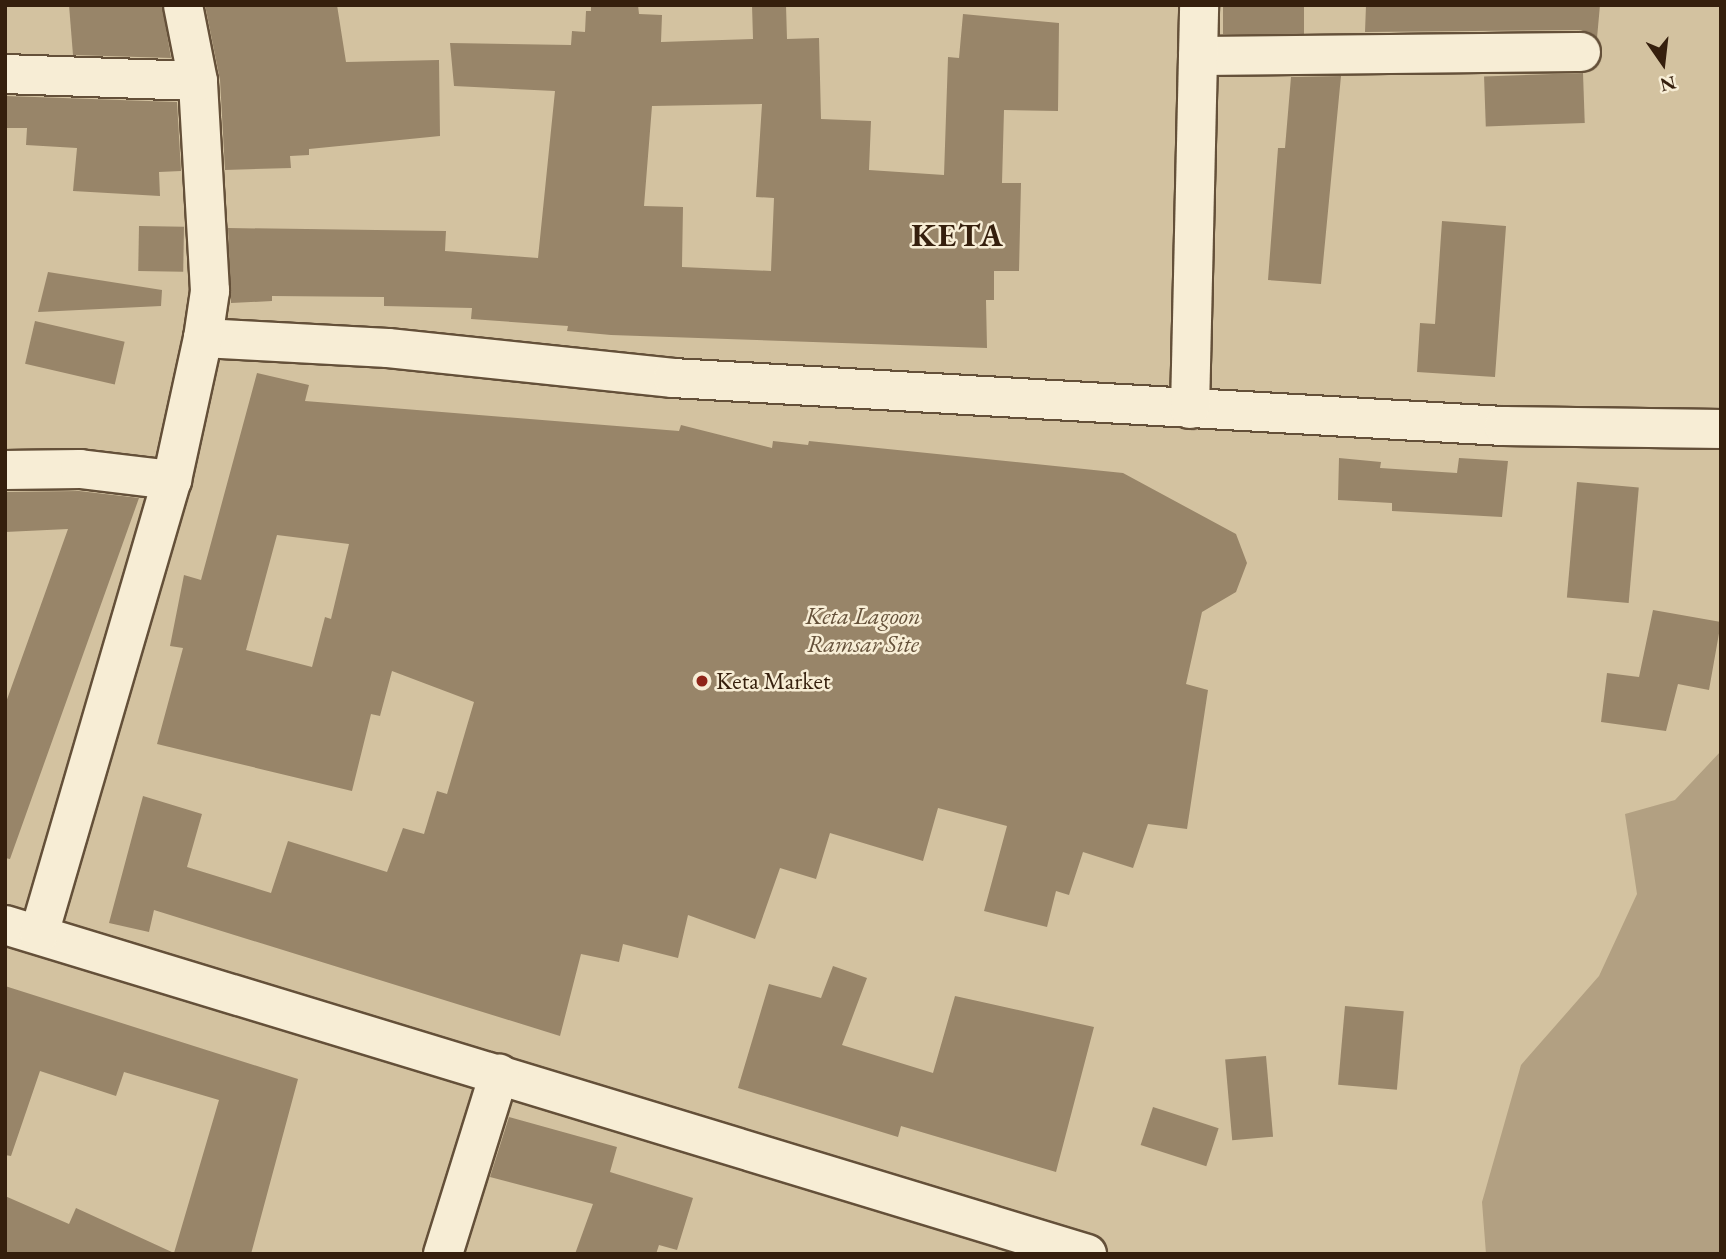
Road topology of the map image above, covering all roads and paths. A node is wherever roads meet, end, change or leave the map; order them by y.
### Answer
1 (183, 5) edge
2 (1199, 5) edge
3 (1581, 52) dead end
4 (1198, 56) junction
5 (5, 74) edge
6 (198, 81) junction
7 (203, 338) junction
8 (1190, 409) junction
9 (1721, 429) edge
10 (5, 470) edge
11 (172, 480) junction
12 (22, 929) edge
13 (499, 1074) junction
14 (1014, 1244) edge
15 (443, 1254) edge
16 (1087, 1254) edge

1 - 6 street
2 - 4 street
3 - 4 street
4 - 8 street
5 - 6 street
6 - 7 street
7 - 8 street
7 - 11 street
8 - 9 street
10 - 11 street
11 - 12 street
12 - 13 street
13 - 14 street
13 - 15 street
14 - 16 street

